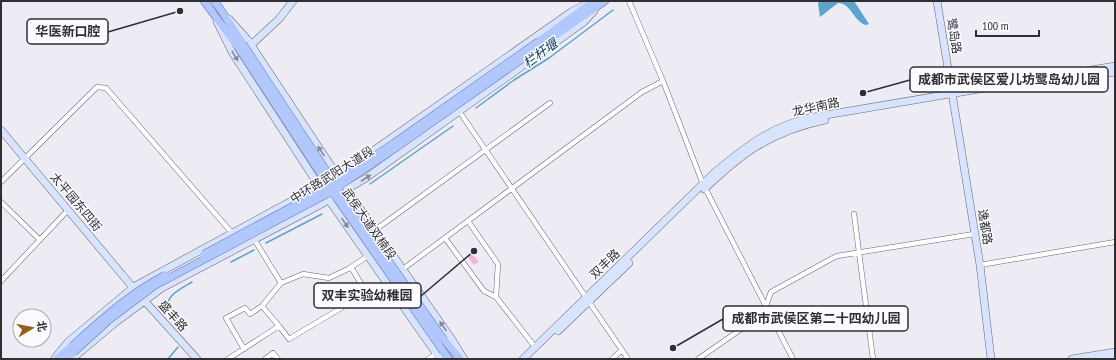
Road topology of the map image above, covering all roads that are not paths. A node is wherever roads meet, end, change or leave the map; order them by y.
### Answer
1 (204, 1) edge
2 (215, 1) edge
3 (293, 1) edge
4 (605, 1) edge
5 (629, 1) edge
6 (937, 1) edge
7 (595, 3) edge
8 (220, 9) junction
9 (210, 10) junction
10 (540, 43) junction
11 (240, 45) junction
12 (251, 46) junction
13 (1115, 66) edge
14 (1115, 72) edge
15 (664, 81) junction
16 (953, 96) junction
17 (550, 103) dead end
18 (459, 110) junction
19 (1, 130) edge
20 (486, 149) junction
21 (25, 159) junction
22 (337, 175) junction
23 (1, 182) edge
24 (319, 186) junction
25 (704, 186) junction
26 (512, 188) junction
27 (346, 189) junction
28 (329, 200) junction
29 (1, 202) edge
30 (68, 210) junction
31 (854, 214) dead end
32 (468, 221) junction
33 (375, 230) junction
34 (232, 233) junction
35 (974, 234) junction
36 (445, 238) junction
37 (254, 239) junction
38 (40, 240) junction
39 (1115, 242) edge
40 (859, 253) junction
41 (368, 256) junction
42 (980, 265) junction
43 (350, 267) junction
44 (403, 270) junction
45 (1, 280) edge
46 (281, 283) junction
47 (135, 290) junction
48 (496, 297) junction
49 (144, 300) junction
50 (588, 300) junction
51 (262, 306) junction
52 (765, 307) junction
53 (279, 326) junction
54 (535, 347) junction
55 (244, 349) junction
56 (622, 350) junction
57 (72, 352) edge
58 (1115, 352) edge
59 (440, 354) edge
60 (1115, 357) edge
61 (56, 359) edge
62 (66, 359) edge
63 (197, 359) edge
64 (228, 359) edge
65 (265, 359) edge
66 (278, 359) edge
67 (428, 359) edge
68 (450, 359) edge
69 (460, 359) edge
70 (464, 359) edge
71 (523, 359) edge
72 (529, 359) edge
73 (612, 359) edge
74 (628, 359) edge
75 (698, 359) edge
76 (793, 359) edge
77 (872, 359) edge
78 (991, 359) edge
79 (1072, 359) edge
80 (1104, 359) edge

1 - 9 main road, 武侯大道双楠段
2 - 8 main road, 武侯大道双楠段
3 - 12 main road
4 - 7 main road, 中环路武阳大道段
5 - 15 street
6 - 16 main road, 鹭岛路
7 - 10 main road, 中环路武阳大道段
7 - 18 main road
7 - 22 main road
8 - 11 main road, 武侯大道双楠段
8 - 12 main road
9 - 11 main road, 武侯大道双楠段
9 -> 24 main road
10 - 47 main road, 中环路武阳大道段, bridge
10 - 57 main road, 中环路武阳大道段, bridge
11 - 59 main road, 武侯大道双楠段, bridge
11 - 69 main road, 武侯大道双楠段, bridge
22 -> 12 main road
13 - 16 main road
14 - 16 main road
15 - 25 street
15 - 26 street
16 - 25 main road, 龙华南路
16 - 35 main road, 逸都路
17 - 20 street
18 - 20 street
27 -> 18 main road
19 - 21 main road, 太平园东四街
20 - 26 street
20 - 33 street
21 - 23 street
21 - 30 main road, 太平园东四街
21 - 34 street
22 - 24 main road
22 - 27 main road
24 - 28 main road
24 - 34 main road
25 - 50 main road, 双丰路
25 - 52 street
26 - 32 street
26 - 50 street
27 - 28 main road
27 - 33 main road
28 - 37 main road
28 -> 41 main road
29 - 38 street
30 - 38 street
30 - 47 main road, 太平园东四街
31 - 40 street
32 - 36 street
32 - 48 street
33 - 44 main road
34 - 47 main road
35 - 40 street
35 - 42 main road, 逸都路
36 - 44 street
36 - 48 street
37 - 46 street
37 - 49 main road
38 - 45 street
39 - 42 street
40 - 52 street
40 - 77 street
41 - 43 street
41 - 59 main road
42 - 78 main road, 逸都路
43 - 46 street
43 - 53 street
70 -> 44 main road
46 - 51 street
47 - 49 main road, 盛丰路
47 - 57 main road, 中环路武阳大道段, bridge
47 - 61 main road
48 - 54 street
49 - 57 main road
49 - 63 main road, 盛丰路
50 - 54 main road, 双丰路
50 - 56 street
50 - 72 main road, 双丰路
51 - 53 street
51 - 55 street
52 - 75 street
52 - 76 street
53 - 55 street
54 - 71 main road, 双丰路
55 - 64 street
56 - 73 street
56 - 74 street
57 - 61 main road, 中环路武阳大道段
57 - 62 main road, 中环路武阳大道段
58 - 79 main road
59 - 67 street
59 - 68 main road, 武侯大道双楠段
60 - 80 main road
65 - 66 street

